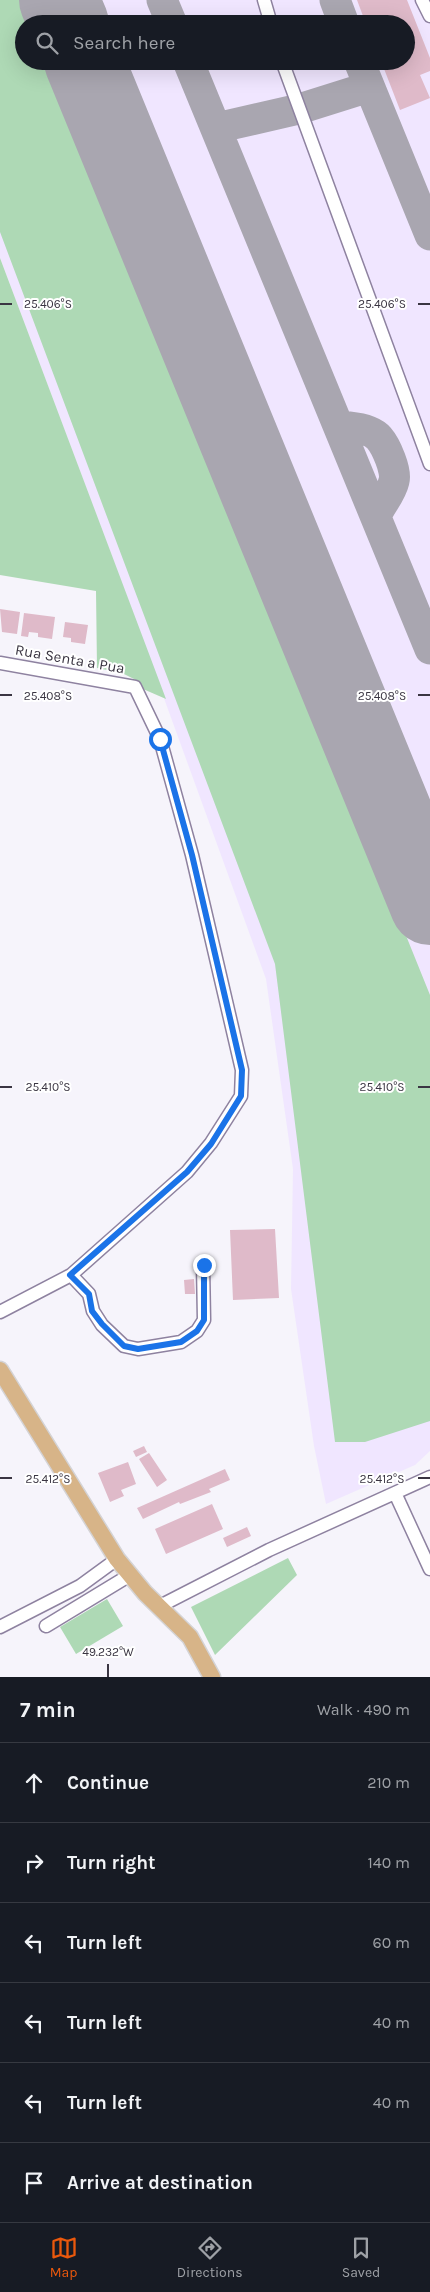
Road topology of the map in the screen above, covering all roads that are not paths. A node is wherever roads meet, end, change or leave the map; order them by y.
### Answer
1 (264, 0) edge
2 (422, 0) edge
3 (268, 15) edge
4 (430, 16) edge
5 (285, 70) edge
6 (430, 464) edge
7 (0, 663) edge
8 (204, 1265) dead end
9 (70, 1275) junction
10 (0, 1312) edge
11 (0, 1370) edge
12 (430, 1477) edge
13 (395, 1493) junction
14 (117, 1558) junction
15 (430, 1569) edge
16 (130, 1575) junction
17 (158, 1606) junction
18 (46, 1626) dead end
19 (0, 1627) edge
20 (208, 1676) edge

1 - 3 street
2 - 4 street
5 - 6 street
7 - 9 street, Rua Senta a Pua
8 - 9 street
9 - 10 street
11 - 14 main road
12 - 13 street
13 - 15 street
13 - 17 street
14 - 16 main road
14 - 19 street
16 - 17 main road
16 - 18 street
17 - 20 main road

